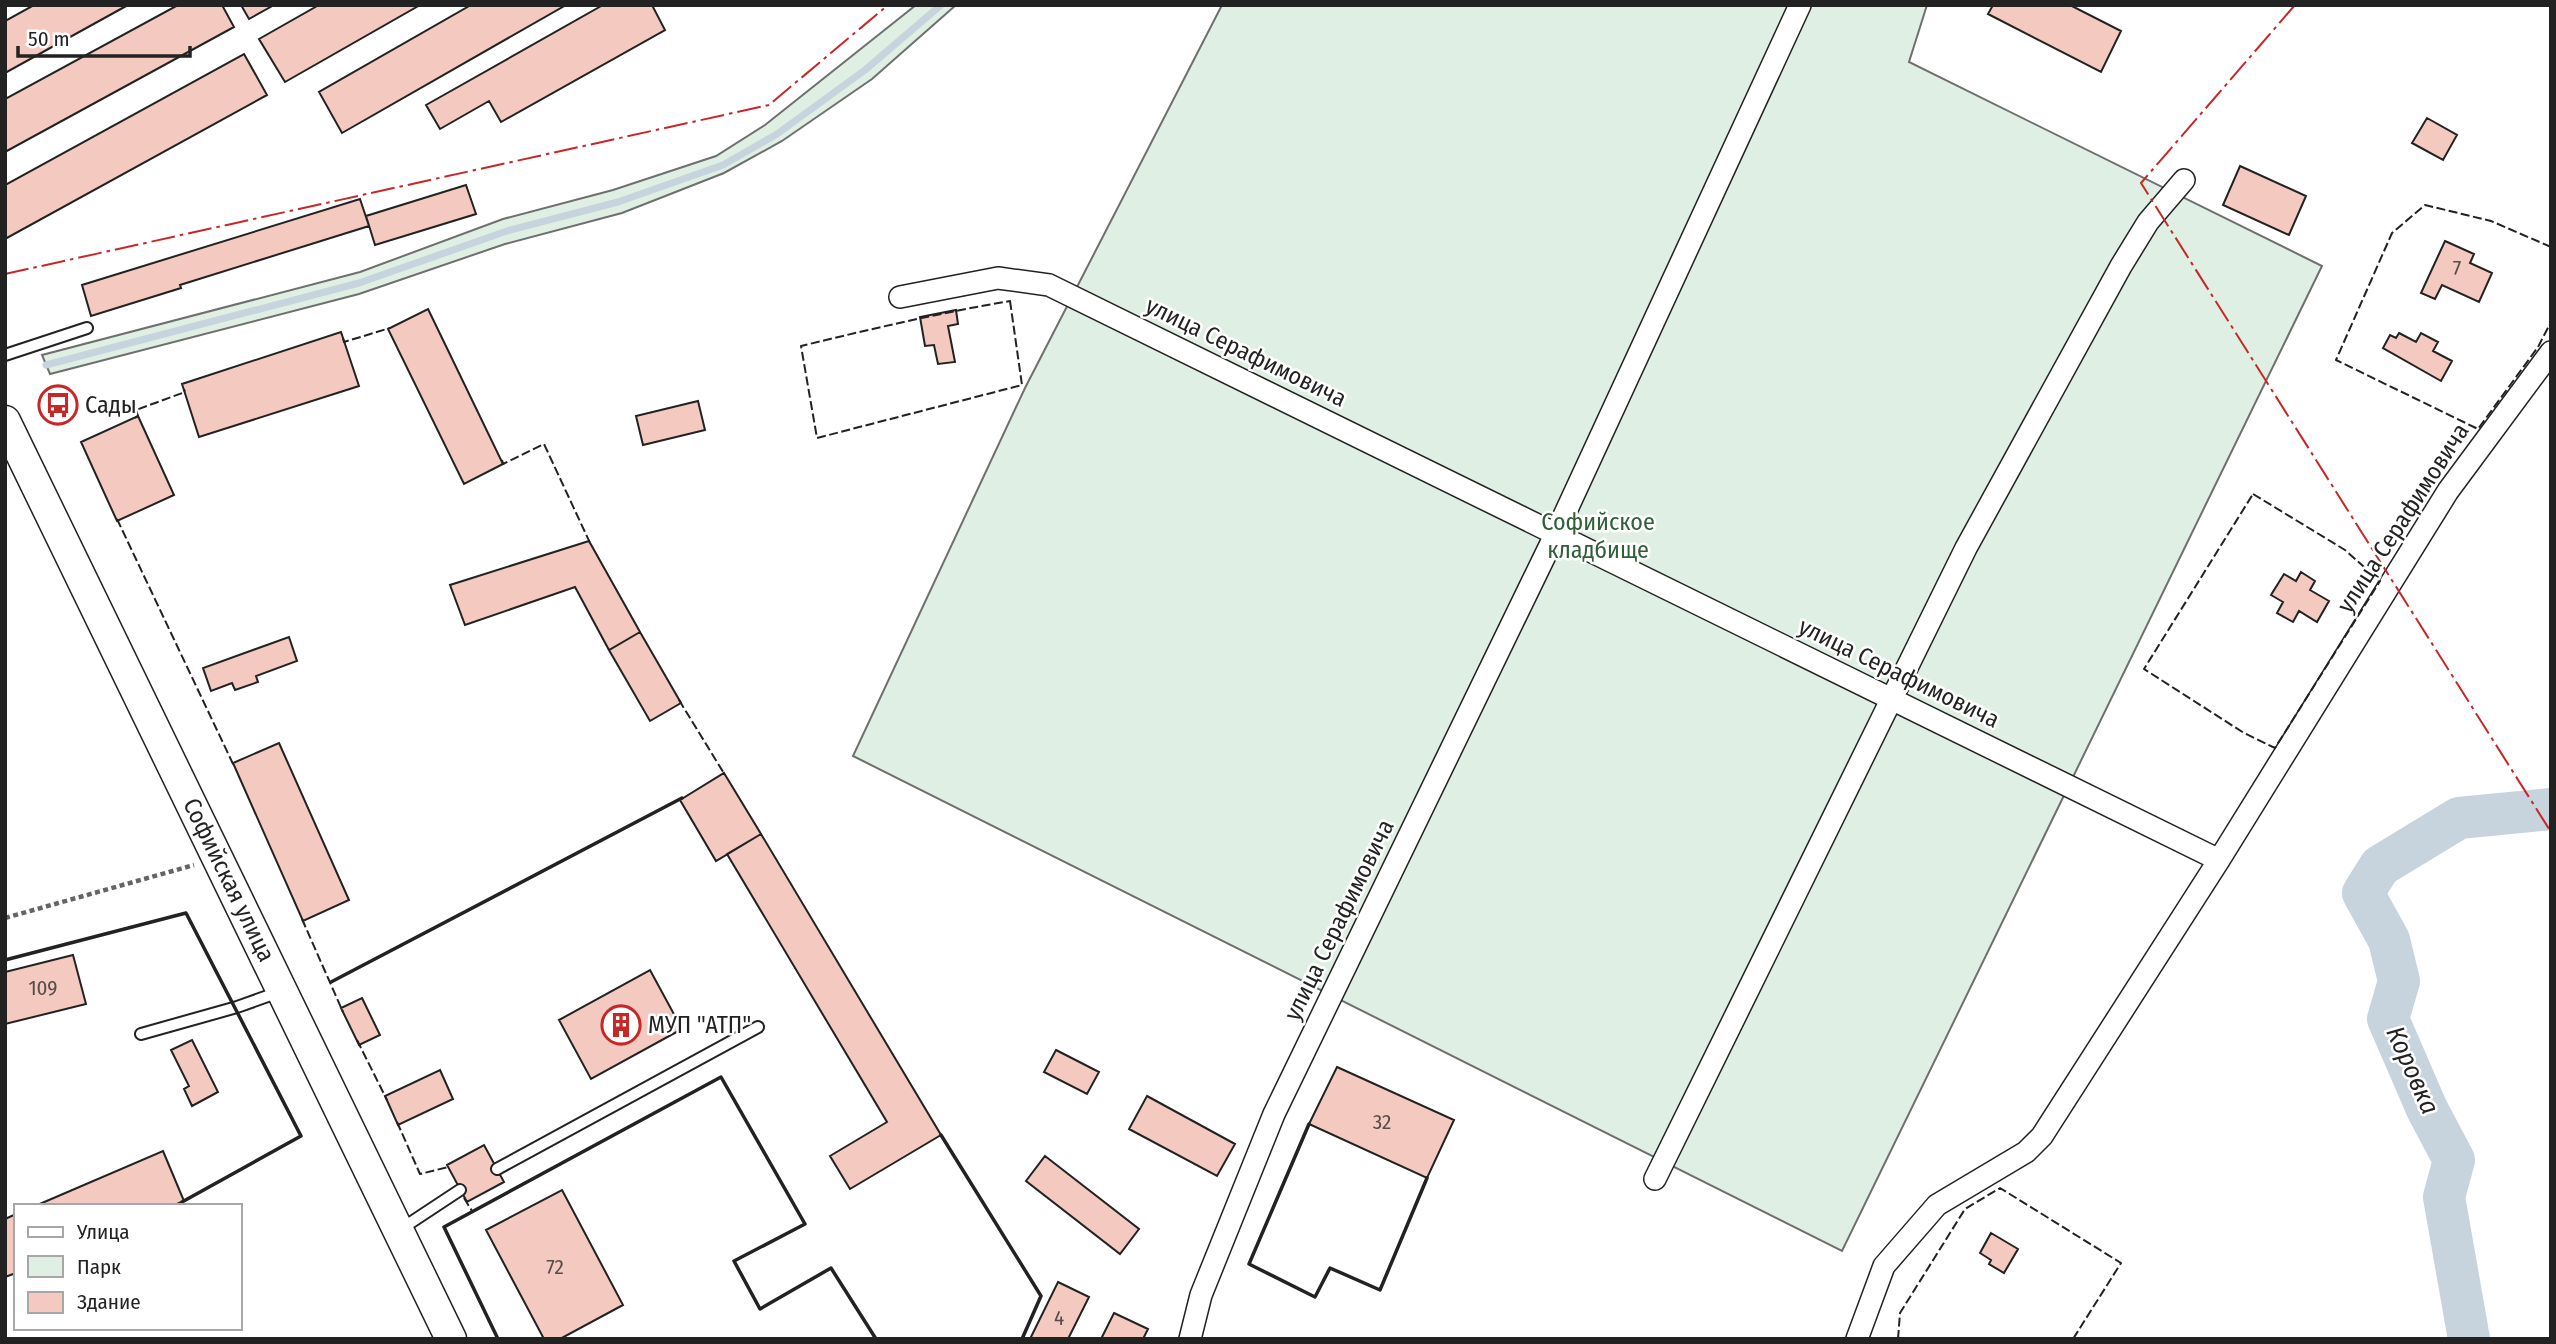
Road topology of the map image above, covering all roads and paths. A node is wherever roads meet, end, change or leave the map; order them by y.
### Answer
1 (1800, 5) edge
2 (2183, 180) dead end
3 (900, 297) dead end
4 (87, 328) dead end
5 (2551, 352) edge
6 (5, 355) edge
7 (5, 421) edge
8 (1556, 533) junction
9 (1892, 699) junction
10 (218, 858) junction
11 (2219, 860) junction
12 (5, 918) edge
13 (282, 991) junction
14 (758, 1027) dead end
15 (141, 1034) dead end
16 (497, 1169) dead end
17 (1655, 1179) dead end
18 (460, 1190) dead end
19 (398, 1231) junction
20 (451, 1339) edge
21 (1190, 1339) edge
22 (1857, 1339) edge

1 - 8 street, улица Серафимовича
2 - 9 street
3 - 8 street, улица Серафимовича
4 - 6 lane
5 - 11 street, улица Серафимовича
7 - 10 main road, Софийская улица
8 - 9 street, улица Серафимовича
8 - 21 street, улица Серафимовича
9 - 11 street, улица Серафимовича
9 - 17 street
10 - 12 path
10 - 13 main road, Софийская улица
11 - 22 street, улица Серафимовича
13 - 15 lane
13 - 19 main road, Софийская улица
14 - 16 lane
18 - 19 lane
19 - 20 main road, Софийская улица

